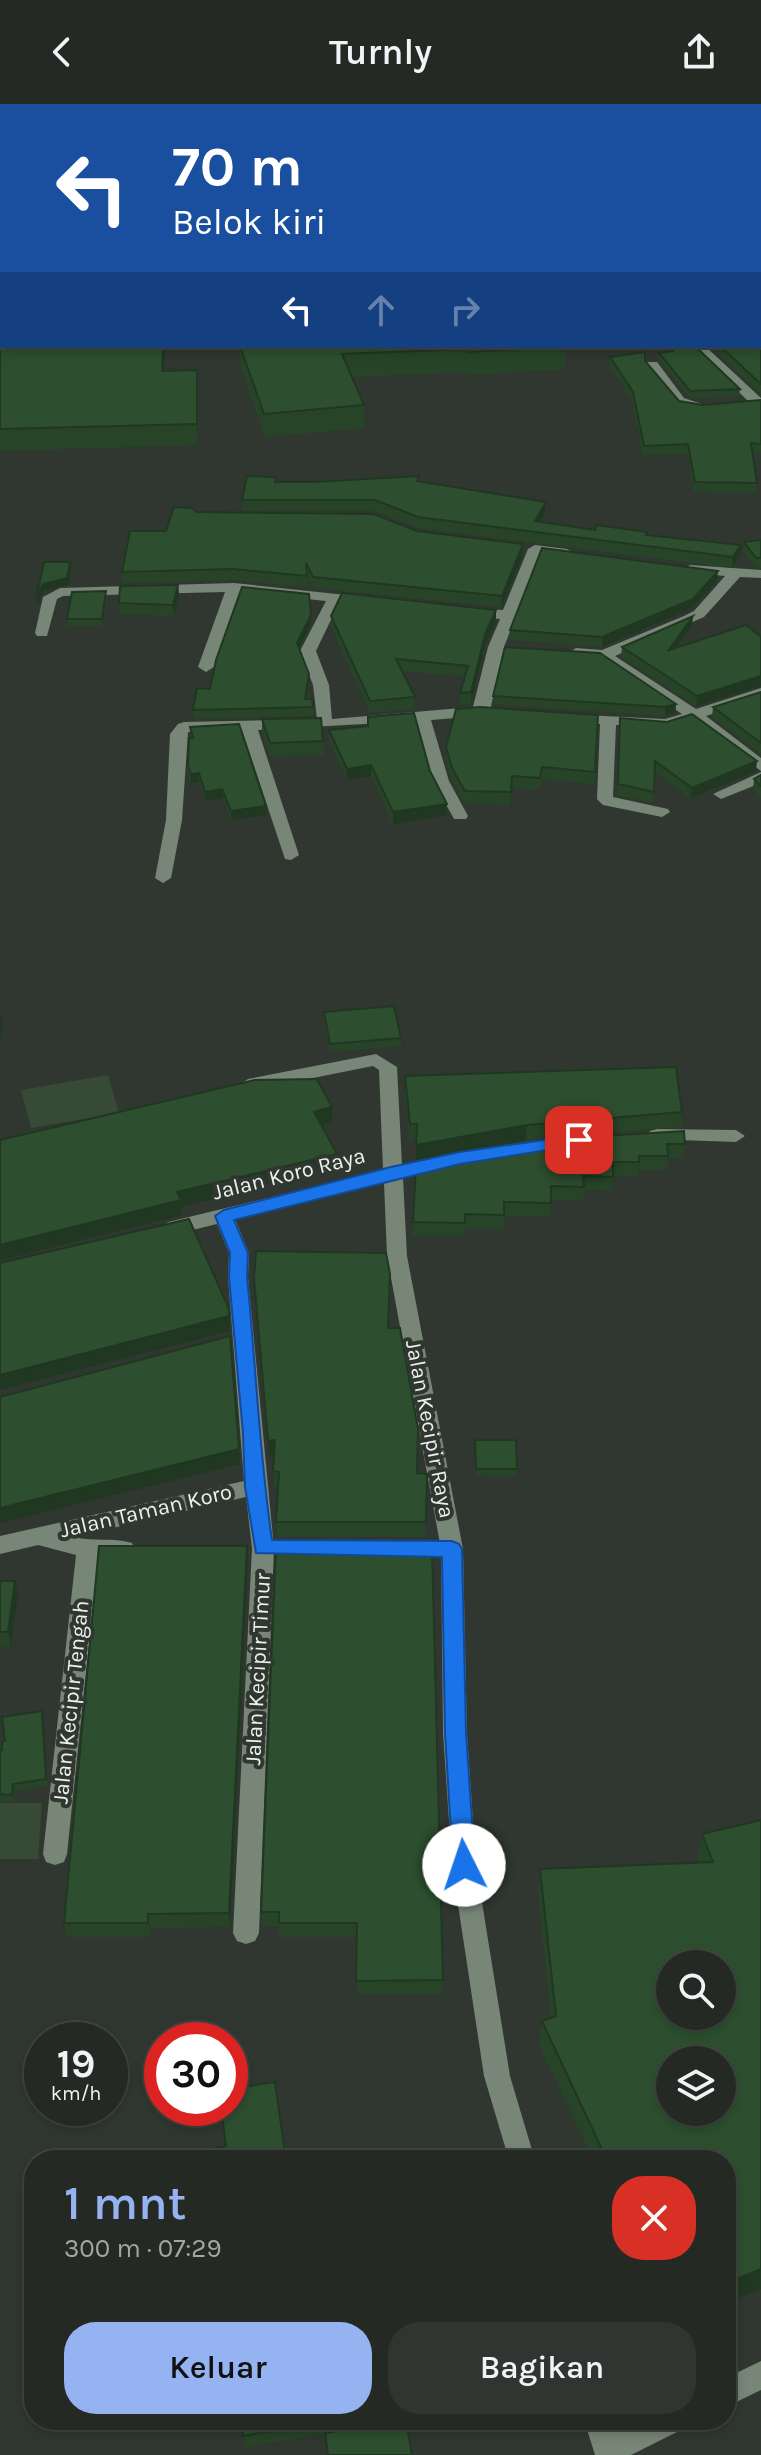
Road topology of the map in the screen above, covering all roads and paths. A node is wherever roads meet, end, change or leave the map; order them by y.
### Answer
1 (700, 348) edge
2 (652, 365) edge
3 (753, 402) edge
4 (715, 405) edge
5 (580, 555) edge
6 (670, 567) edge
7 (761, 574) edge
8 (734, 575) junction
9 (234, 587) junction
10 (335, 597) junction
11 (386, 604) edge
12 (446, 610) edge
13 (508, 615) junction
14 (42, 633) dead end
15 (558, 652) edge
16 (604, 655) junction
17 (206, 667) dead end
18 (761, 693) edge
19 (696, 716) junction
20 (423, 717) junction
21 (559, 717) edge
22 (608, 721) junction
23 (248, 724) junction
24 (325, 724) junction
25 (761, 766) edge
26 (761, 777) edge
27 (721, 794) dead end
28 (662, 812) dead end
29 (460, 816) dead end
30 (291, 855) dead end
31 (163, 878) dead end
32 (233, 1089) edge
33 (736, 1136) dead end
34 (638, 1137) edge
35 (460, 1158) edge
36 (391, 1173) junction
37 (224, 1216) junction
38 (149, 1233) edge
39 (255, 1487) junction
40 (37, 1536) junction
41 (0, 1545) edge
42 (152, 1548) edge
43 (88, 1549) junction
44 (55, 1854) dead end
45 (246, 1933) dead end
46 (519, 2150) edge
47 (761, 2375) edge
48 (736, 2388) edge
49 (602, 2430) edge
50 (651, 2430) edge

1 - 3 street
2 - 4 street
5 - 13 street
6 - 8 street
7 - 8 street
8 - 16 street
9 - 10 street
9 - 14 street
9 - 17 street
10 - 11 street
10 - 24 street
12 - 13 street
13 - 20 street
15 - 16 street
16 - 19 street
18 - 19 street
19 - 22 street
19 - 25 street
20 - 24 street
20 - 29 street
21 - 22 street
22 - 28 street
23 - 24 street
23 - 30 street
23 - 31 street
26 - 27 street
32 - 36 street, Jalan Kecipir Raya
33 - 34 street
35 - 36 street, Jalan Koro Raya
36 - 37 street, Jalan Koro Raya
36 - 46 street, Jalan Kecipir Raya
37 - 38 street, Jalan Koro Raya
37 - 39 street, Jalan Kecipir Timur
39 - 40 street, Jalan Taman Koro
39 - 45 street, Jalan Kecipir Timur
40 - 41 street, Jalan Taman Koro
40 - 43 street, Jalan Taman Koro
42 - 43 street, Jalan Taman Koro
43 - 44 street, Jalan Kecipir Tengah
47 - 48 street
49 - 50 street

